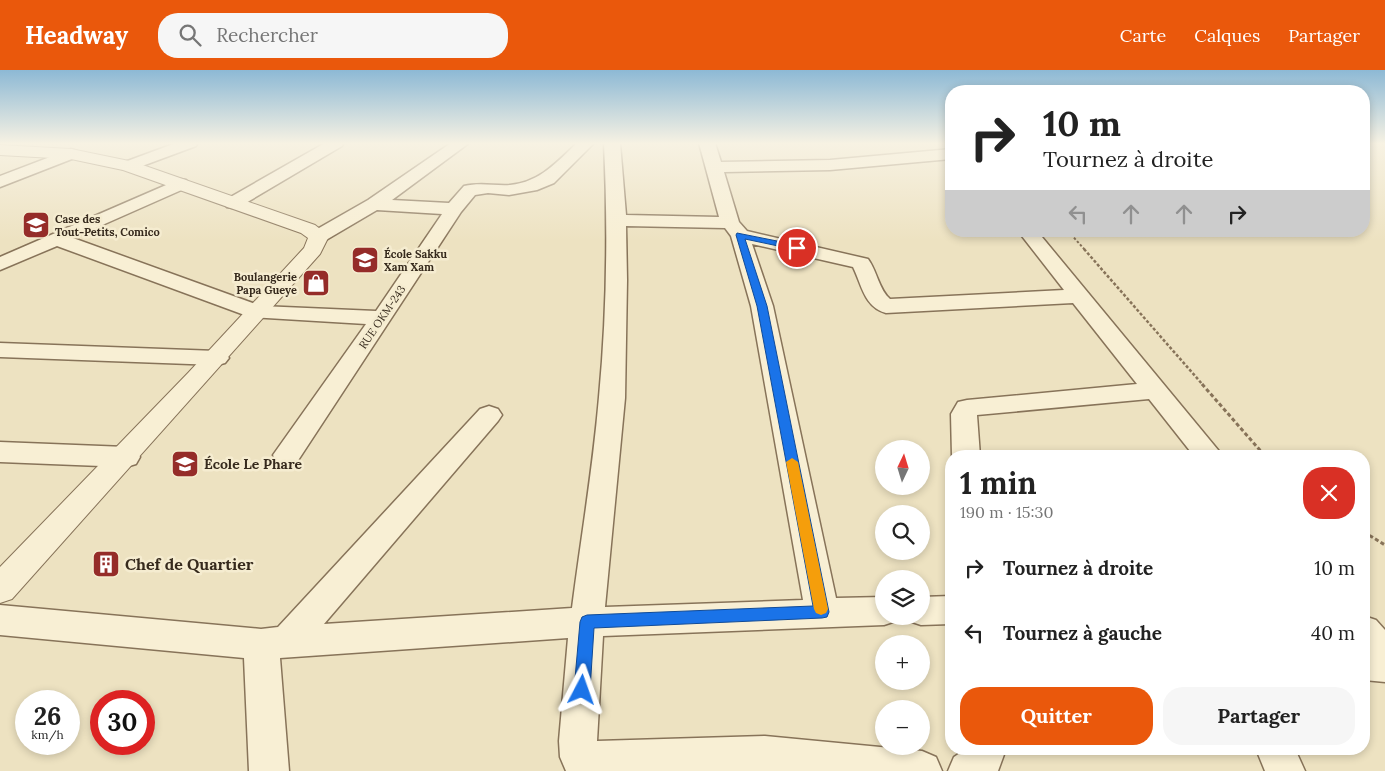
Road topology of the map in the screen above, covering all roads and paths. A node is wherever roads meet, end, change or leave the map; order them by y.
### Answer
1 (16, 176) edge
2 (156, 176) edge
3 (280, 176) edge
4 (414, 176) edge
5 (551, 176) edge
6 (614, 176) edge
7 (717, 176) edge
8 (0, 182) edge
9 (180, 184) junction
10 (233, 203) junction
11 (374, 204) junction
12 (454, 209) junction
13 (617, 220) junction
14 (735, 229) junction
15 (319, 236) junction
16 (1032, 237) edge
17 (1073, 237) edge
18 (57, 239) junction
19 (0, 264) edge
20 (1078, 296) junction
21 (258, 312) junction
22 (382, 318) junction
23 (0, 350) edge
24 (217, 358) junction
25 (1155, 390) junction
26 (489, 415) dead end
27 (966, 450) edge
28 (1203, 450) edge
29 (1260, 450) edge
30 (0, 452) edge
31 (287, 455) dead end
32 (126, 457) junction
33 (1370, 536) edge
34 (1385, 545) edge
35 (0, 589) edge
36 (945, 610) edge
37 (875, 611) edge
38 (930, 611) edge
39 (822, 612) junction
40 (0, 620) edge
41 (587, 622) junction
42 (1370, 638) edge
43 (274, 643) junction
44 (1385, 654) edge
45 (1370, 665) edge
46 (1385, 666) edge
47 (986, 755) edge
48 (1278, 755) edge
49 (264, 769) edge
50 (922, 771) edge
51 (968, 771) edge
52 (1285, 771) edge

1 - 8 street
2 - 9 street
3 - 10 street
4 - 11 street
5 - 12 street, RUE OKM-243
6 - 13 street
7 - 14 street
9 - 10 street
9 - 18 street
10 - 15 street
11 - 12 street
11 - 15 street
12 - 22 street, RUE OKM-243
13 - 14 street
13 - 41 street
14 - 20 street
14 - 39 street
15 - 21 street
16 - 20 street
17 - 29 path
18 - 19 street
18 - 21 street
20 - 25 street
21 - 22 street
21 - 24 street
22 - 31 street, RUE OKM-243
23 - 24 street
24 - 32 street
25 - 27 street
25 - 28 street
26 - 43 street
30 - 32 street
32 - 35 street
33 - 34 path
36 - 38 street
37 - 39 street
39 - 41 street
40 - 43 street
41 - 43 street
41 - 50 street
42 - 44 street
43 - 49 street
45 - 46 street
47 - 51 street
48 - 52 street

